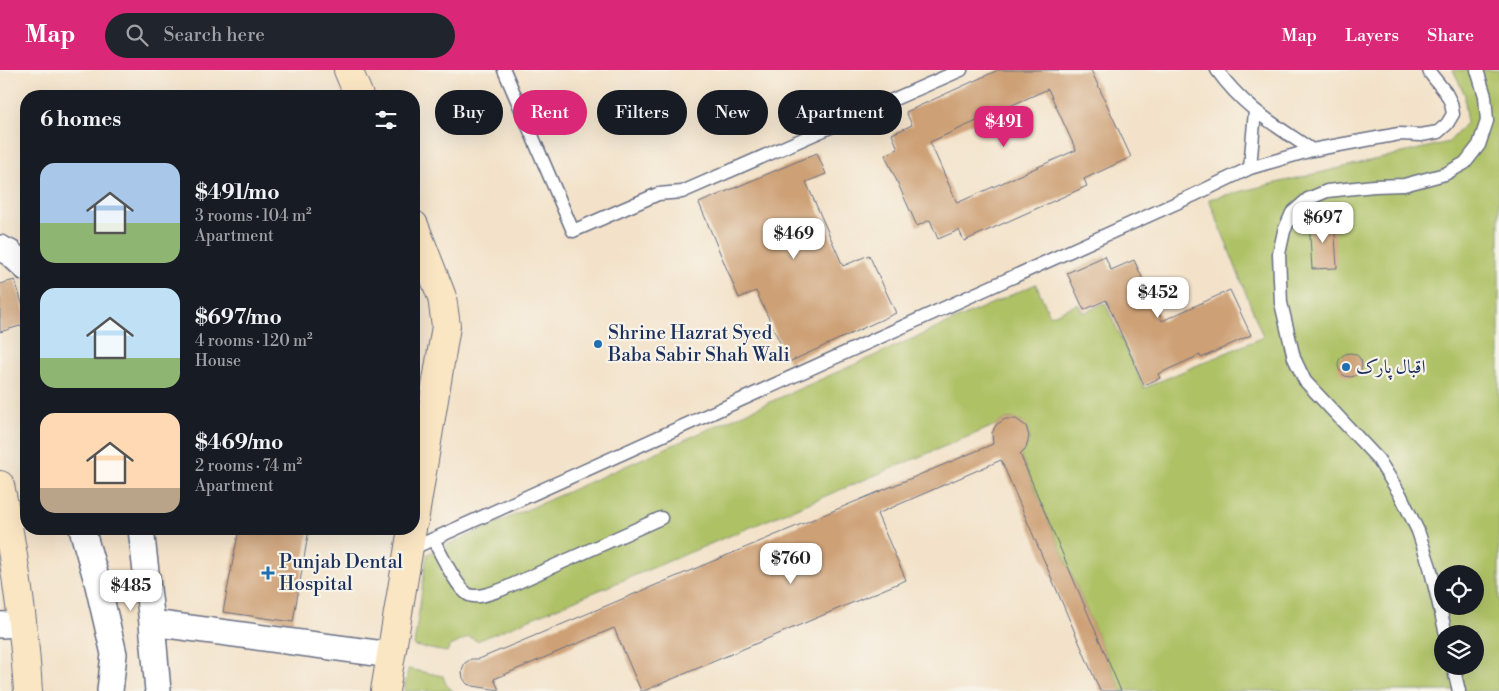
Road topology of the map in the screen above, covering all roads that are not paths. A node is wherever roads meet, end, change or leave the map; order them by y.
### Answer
1 (348, 70) edge
2 (504, 70) edge
3 (960, 70) edge
4 (1217, 70) edge
5 (1429, 70) edge
6 (1477, 70) edge
7 (357, 90) edge
8 (1255, 111) junction
9 (1312, 150) junction
10 (1250, 168) junction
11 (420, 240) edge
12 (0, 248) edge
13 (20, 262) edge
14 (420, 484) edge
15 (0, 485) edge
16 (661, 518) dead end
17 (84, 535) edge
18 (142, 535) edge
19 (418, 539) edge
20 (152, 623) junction
21 (12, 625) edge
22 (1444, 625) edge
23 (391, 655) junction
24 (1455, 675) edge
25 (28, 691) edge
26 (110, 691) edge
27 (158, 691) edge
28 (385, 691) edge
29 (1459, 691) edge

1 - 7 street
2 - 3 lane
4 - 8 lane
5 - 9 lane
6 - 22 lane
8 - 9 lane
8 - 10 lane
9 - 10 lane
10 - 19 lane
11 - 14 street
12 - 13 street
15 - 21 street
16 - 19 lane
17 - 26 street
18 - 20 street
19 - 23 street
20 - 23 street
20 - 27 street
21 - 25 street
23 - 28 street
24 - 29 lane

